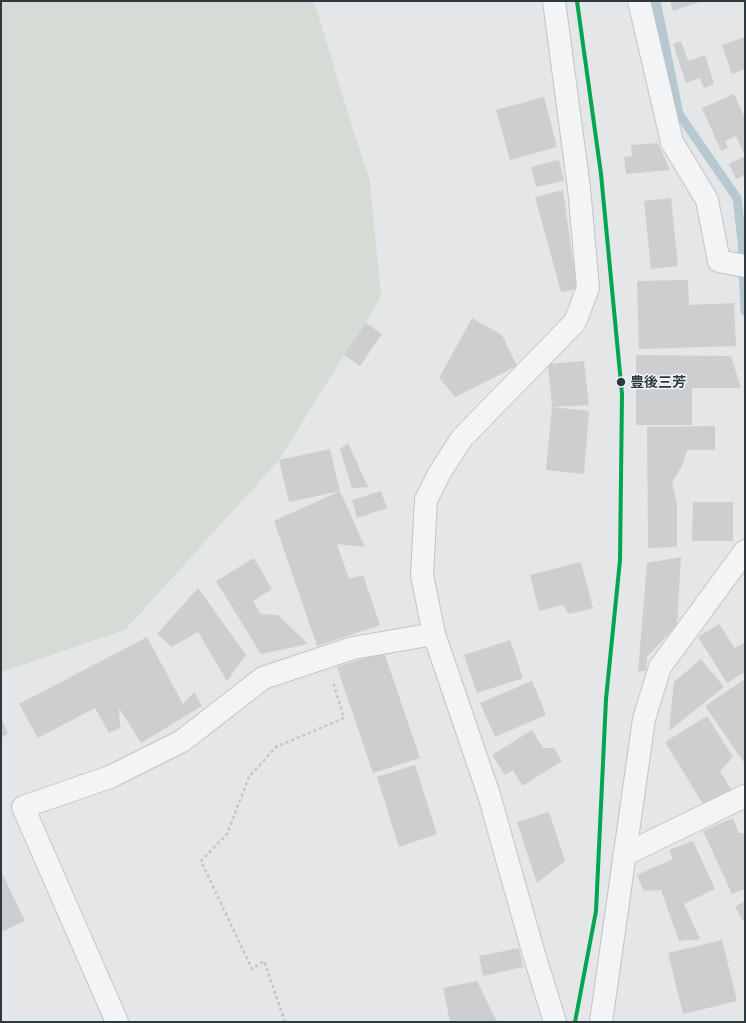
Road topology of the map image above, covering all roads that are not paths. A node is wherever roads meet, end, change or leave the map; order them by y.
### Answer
1 (554, 1) edge
2 (639, 1) edge
3 (745, 266) edge
4 (745, 551) edge
5 (434, 634) junction
6 (745, 796) edge
7 (624, 855) junction
8 (117, 1022) edge
9 (554, 1022) edge
10 (602, 1022) edge

1 - 5 street
2 - 3 street
4 - 7 street
5 - 8 street
5 - 9 street
6 - 7 street
7 - 10 street

